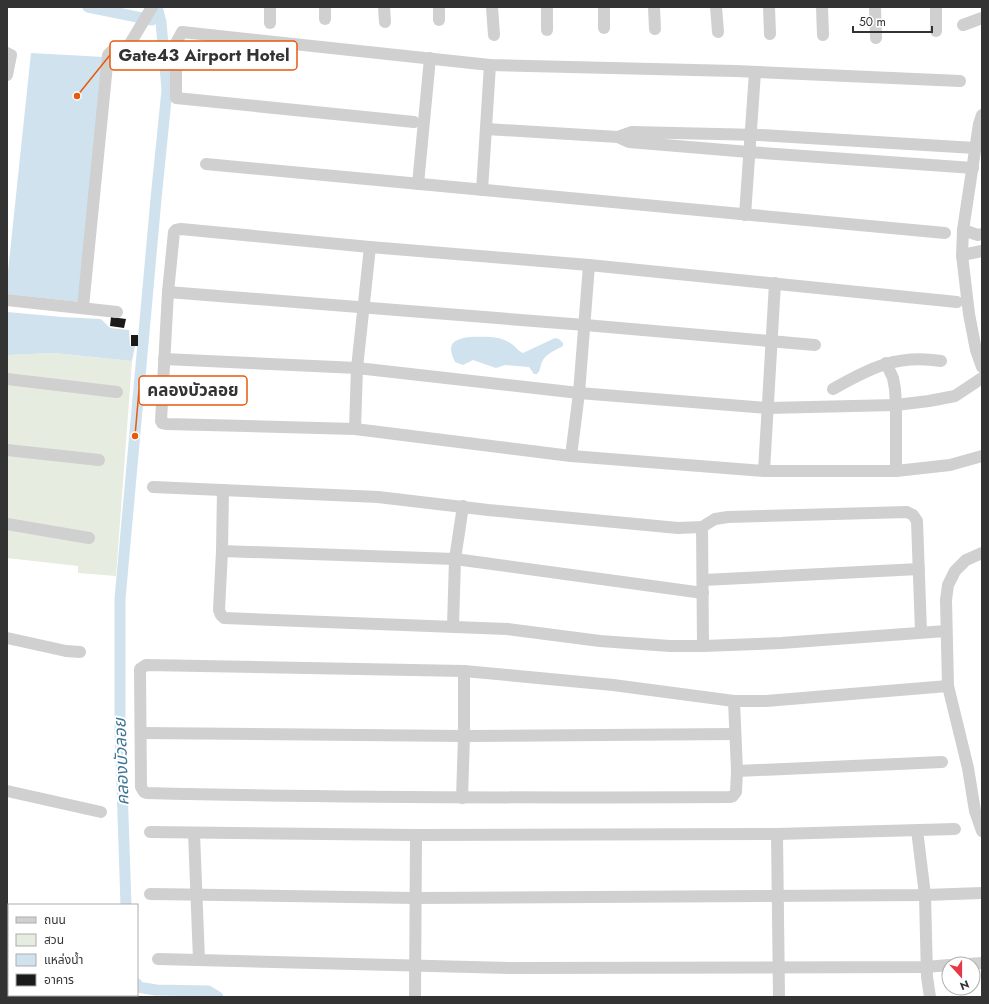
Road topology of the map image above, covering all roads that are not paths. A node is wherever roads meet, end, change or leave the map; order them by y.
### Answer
1 (152, 7) edge
2 (270, 7) edge
3 (384, 7) edge
4 (439, 7) edge
5 (492, 7) edge
6 (547, 7) edge
7 (604, 7) edge
8 (654, 7) edge
9 (716, 7) edge
10 (770, 7) edge
11 (822, 7) edge
12 (875, 7) edge
13 (936, 7) edge
14 (982, 18) edge
15 (439, 20) dead end
16 (385, 22) dead end
17 (270, 23) dead end
18 (963, 25) dead end
19 (604, 28) dead end
20 (655, 29) dead end
21 (547, 30) dead end
22 (936, 31) dead end
23 (718, 32) dead end
24 (770, 34) dead end
25 (494, 35) dead end
26 (822, 35) dead end
27 (876, 38) dead end
28 (7, 53) edge
29 (430, 58) junction
30 (490, 65) junction
31 (755, 72) junction
32 (7, 75) edge
33 (960, 81) dead end
34 (982, 116) edge
35 (414, 122) dead end
36 (486, 129) junction
37 (750, 135) junction
38 (618, 137) junction
39 (975, 148) junction
40 (749, 152) junction
41 (206, 164) dead end
42 (973, 168) junction
43 (418, 184) junction
44 (482, 190) junction
45 (745, 215) junction
46 (963, 230) junction
47 (945, 233) dead end
48 (982, 234) edge
49 (370, 247) junction
50 (982, 252) edge
51 (962, 255) junction
52 (588, 265) junction
53 (774, 284) junction
54 (168, 292) junction
55 (7, 300) edge
56 (957, 302) dead end
57 (83, 307) junction
58 (364, 308) junction
59 (116, 312) dead end
60 (585, 325) junction
61 (771, 342) junction
62 (815, 345) dead end
63 (164, 359) junction
64 (941, 361) dead end
65 (886, 363) junction
66 (982, 367) edge
67 (357, 368) junction
68 (982, 378) edge
69 (7, 379) edge
70 (833, 389) dead end
71 (117, 392) dead end
72 (579, 392) junction
73 (896, 405) junction
74 (768, 408) junction
75 (356, 429) junction
76 (7, 450) edge
77 (571, 456) junction
78 (982, 456) edge
79 (99, 460) dead end
80 (764, 471) junction
81 (896, 471) junction
82 (153, 487) dead end
83 (223, 490) junction
84 (463, 506) junction
85 (7, 524) edge
86 (702, 527) junction
87 (89, 538) dead end
88 (222, 551) junction
89 (982, 553) edge
90 (455, 559) junction
91 (919, 569) junction
92 (703, 580) junction
93 (703, 593) junction
94 (453, 626) junction
95 (946, 630) junction
96 (921, 632) junction
97 (7, 638) edge
98 (703, 646) junction
99 (80, 652) dead end
100 (464, 671) junction
101 (948, 686) junction
102 (734, 701) junction
103 (141, 733) junction
104 (735, 734) junction
105 (464, 736) junction
106 (942, 762) dead end
107 (736, 771) junction
108 (7, 791) edge
109 (462, 798) junction
110 (101, 812) dead end
111 (955, 829) dead end
112 (917, 830) junction
113 (982, 831) edge
114 (150, 832) dead end
115 (194, 833) junction
116 (777, 834) junction
117 (416, 835) junction
118 (982, 893) edge
119 (150, 894) dead end
120 (196, 895) junction
121 (777, 895) junction
122 (925, 895) junction
123 (416, 898) junction
124 (158, 960) dead end
125 (199, 960) junction
126 (415, 966) junction
127 (941, 966) edge
128 (926, 967) junction
129 (778, 968) junction
130 (415, 997) edge
131 (780, 997) edge
132 (930, 997) edge

1 - 57 street
2 - 17 street
3 - 16 street
4 - 15 street
5 - 25 street
6 - 21 street
7 - 19 street
8 - 20 street
9 - 23 street
10 - 24 street
11 - 26 street
12 - 27 street
13 - 22 street
14 - 18 street
28 - 32 street
29 - 30 street
29 - 35 street
29 - 43 street
30 - 31 street
30 - 36 street
31 - 33 street
31 - 37 street
34 - 39 street
36 - 38 street
36 - 44 street
37 - 38 street
37 - 39 street
37 - 40 street
38 - 40 street
39 - 42 street
40 - 42 street
40 - 45 street
41 - 43 street
42 - 46 street
43 - 44 street
44 - 45 street
45 - 47 street
46 - 48 street
46 - 51 street
49 - 52 street
49 - 54 street
49 - 58 street
50 - 51 street
51 - 66 street
52 - 53 street
52 - 60 street
53 - 56 street
53 - 61 street
54 - 58 street
54 - 63 street
55 - 57 street
57 - 59 street
58 - 60 street
58 - 67 street
60 - 61 street
60 - 72 street
61 - 62 street
61 - 74 street
63 - 67 street
63 - 75 street
64 - 65 street
65 - 70 street
65 - 73 street
67 - 72 street
67 - 75 street
68 - 73 street
69 - 71 street
72 - 74 street
72 - 77 street
73 - 74 street
73 - 81 street
74 - 80 street
75 - 77 street
76 - 79 street
77 - 80 street
78 - 81 street
80 - 81 street
82 - 83 street
83 - 84 street
83 - 88 street
84 - 86 street
84 - 90 street
85 - 87 street
86 - 91 street
86 - 92 street
88 - 90 street
88 - 94 street
89 - 95 street
90 - 93 street
90 - 94 street
91 - 92 street
91 - 96 street
92 - 93 street
93 - 98 street
94 - 98 street
95 - 96 street
95 - 101 street
96 - 98 street
97 - 99 street
100 - 102 street
100 - 103 street
100 - 105 street
101 - 102 street
101 - 113 street
102 - 104 street
103 - 105 street
103 - 109 street
104 - 105 street
104 - 107 street
105 - 109 street
106 - 107 street
107 - 109 street
108 - 110 street
111 - 112 street
112 - 116 street
112 - 122 street
114 - 115 street
115 - 117 street
115 - 120 street
116 - 117 street
116 - 121 street
117 - 123 street
118 - 122 street
119 - 120 street
120 - 123 street
120 - 125 street
121 - 122 street
121 - 123 street
121 - 129 street
122 - 128 street
123 - 126 street
124 - 125 street
125 - 126 street
126 - 129 street
126 - 130 street
127 - 128 street
128 - 129 street
128 - 132 street
129 - 131 street

